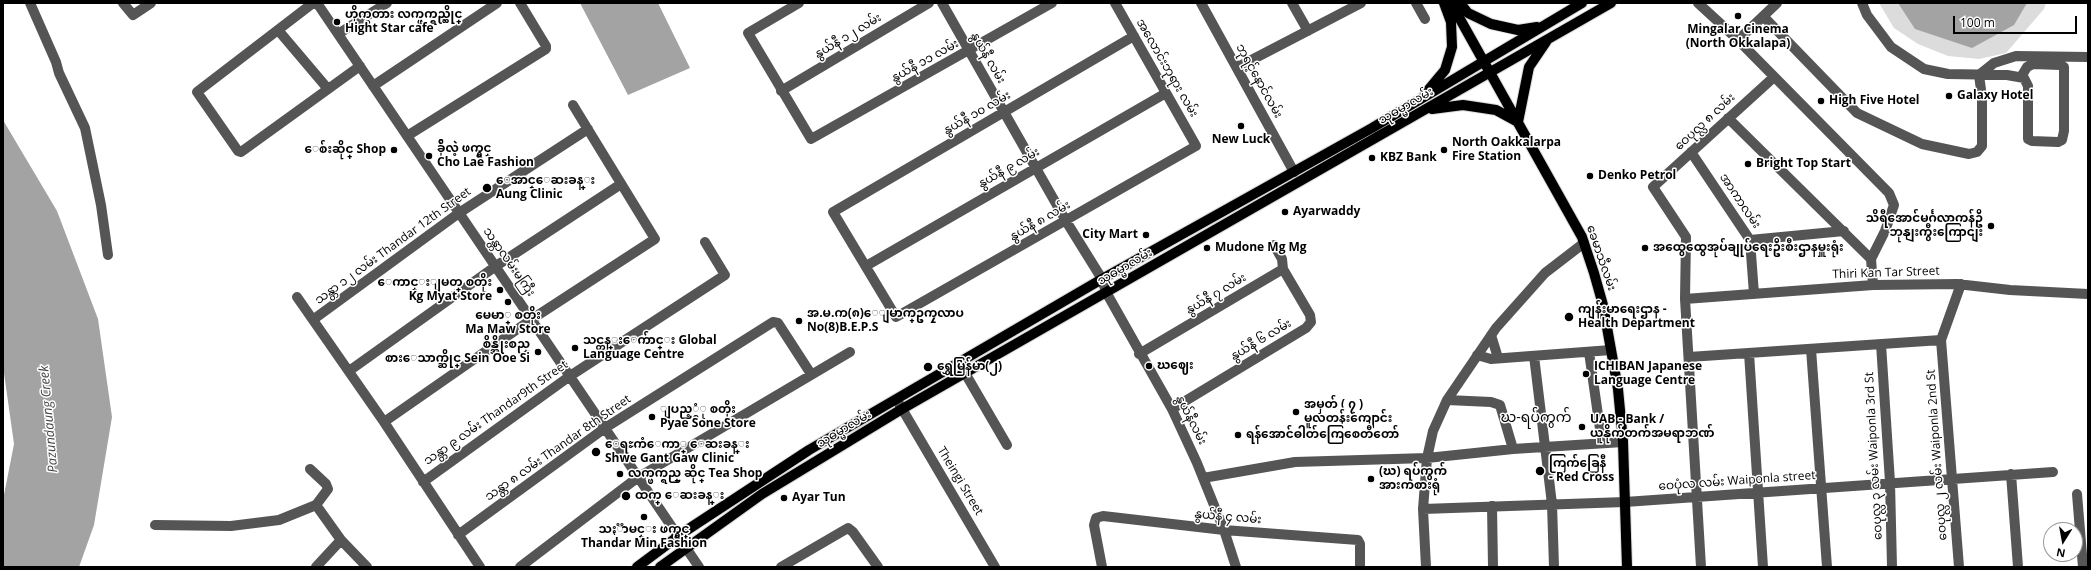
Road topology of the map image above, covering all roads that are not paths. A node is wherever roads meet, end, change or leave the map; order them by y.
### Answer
1 (30, 3) edge
2 (123, 3) edge
3 (151, 3) edge
4 (313, 3) edge
5 (317, 3) edge
6 (387, 3) edge
7 (497, 3) edge
8 (520, 3) edge
9 (799, 3) edge
10 (929, 3) edge
11 (942, 3) edge
12 (1052, 3) edge
13 (1115, 3) edge
14 (1201, 3) edge
15 (1292, 3) edge
16 (1361, 3) edge
17 (1416, 3) edge
18 (1444, 3) edge
19 (1451, 3) edge
20 (1460, 3) edge
21 (1582, 3) edge
22 (1611, 3) edge
23 (1698, 3) edge
24 (1777, 3) edge
25 (1862, 3) edge
26 (1763, 16) junction
27 (1425, 19) dead end
28 (1543, 26) junction
29 (278, 30) junction
30 (1308, 31) junction
31 (338, 34) junction
32 (1134, 36) junction
33 (1550, 38) junction
34 (1738, 40) junction
35 (969, 51) junction
36 (2088, 57) edge
37 (1484, 62) junction
38 (360, 66) junction
39 (1238, 68) junction
40 (1490, 73) junction
41 (1979, 75) junction
42 (2021, 76) junction
43 (1774, 77) junction
44 (373, 86) junction
45 (328, 89) junction
46 (781, 91) junction
47 (1166, 93) junction
48 (1421, 99) junction
49 (572, 105) dead end
50 (1426, 110) junction
51 (1005, 112) junction
52 (1728, 118) junction
53 (1518, 122) junction
54 (588, 129) junction
55 (407, 136) junction
56 (1196, 146) joint
57 (1691, 152) junction
58 (1037, 168) junction
59 (1294, 172) junction
60 (621, 184) junction
61 (459, 213) junction
62 (1066, 221) junction
63 (1844, 231) junction
64 (1750, 240) junction
65 (705, 242) dead end
66 (1584, 243) junction
67 (1274, 245) dead end
68 (108, 254) dead end
69 (1871, 259) junction
70 (496, 266) junction
71 (866, 266) junction
72 (1283, 269) junction
73 (1102, 279) junction
74 (1961, 284) junction
75 (1873, 285) junction
76 (1106, 292) junction
77 (1754, 294) junction
78 (2088, 294) edge
79 (297, 297) dead end
80 (1685, 299) junction
81 (314, 319) junction
82 (532, 319) junction
83 (1491, 335) junction
84 (1941, 340) junction
85 (1881, 344) junction
86 (1811, 349) junction
87 (1611, 350) junction
88 (850, 352) dead end
89 (1589, 352) junction
90 (1749, 353) junction
91 (1139, 354) junction
92 (1477, 355) junction
93 (1534, 356) junction
94 (1689, 357) junction
95 (1498, 358) junction
96 (349, 371) junction
97 (965, 373) junction
98 (811, 374) junction
99 (570, 376) junction
100 (896, 398) junction
101 (1447, 400) junction
102 (902, 409) junction
103 (1172, 409) junction
104 (384, 422) junction
105 (605, 428) junction
106 (1623, 442) junction
107 (1602, 443) junction
108 (1007, 445) dead end
109 (1546, 447) junction
110 (1513, 449) junction
111 (1426, 458) junction
112 (310, 469) dead end
113 (2053, 472) dead end
114 (2011, 474) junction
115 (639, 478) junction
116 (1203, 478) junction
117 (1952, 478) junction
118 (423, 482) junction
119 (1890, 482) junction
120 (1821, 487) junction
121 (1757, 492) junction
122 (2077, 494) dead end
123 (1698, 497) junction
124 (1625, 502) junction
125 (1552, 504) junction
126 (316, 506) junction
127 (1492, 506) junction
128 (1423, 509) junction
129 (155, 525) dead end
130 (1224, 530) junction
131 (458, 535) junction
132 (679, 537) junction
133 (341, 540) junction
134 (686, 548) junction
135 (316, 567) edge
136 (367, 567) edge
137 (480, 567) edge
138 (520, 567) edge
139 (637, 567) edge
140 (660, 567) edge
141 (699, 567) edge
142 (781, 567) edge
143 (878, 567) edge
144 (995, 567) edge
145 (1102, 567) edge
146 (1236, 567) edge
147 (1360, 567) edge
148 (1426, 567) edge
149 (1493, 567) edge
150 (1554, 567) edge
151 (1627, 567) edge
152 (1700, 567) edge
153 (1763, 567) edge
154 (1827, 567) edge
155 (1892, 567) edge
156 (1959, 567) edge
157 (2018, 567) edge
158 (2083, 567) edge

1 - 68 street
2 - 3 street
4 - 29 street
5 - 31 street, သန္တာလမ်းမကြီး
6 - 31 street
7 - 44 street
8 - 55 street
9 - 46 street
10 - 46 street, နွယ်နီ ၁၂ လမ်း
11 - 35 street, နွယ်နီ လမ်း
12 - 35 street, နွယ်နီ ၁၁ လမ်း
13 - 32 street, အလောင်းဘုရား လမ်း
14 - 39 street, ဘုရင့်နောင်လမ်း
15 - 30 street
16 - 30 street
17 - 27 street
18 - 48 main road
19 - 37 main road, ခေမာသီလမ်း
20 - 28 main road
21 - 28 main road, သုဓမ္မာလမ်း
22 - 33 main road, သုဓမ္မာလမ်း
23 - 34 street, Thiri Kan Tar Street
24 - 26 street
25 - 41 street
26 - 34 street
26 - 41 street
28 - 37 main road, သုဓမ္မာလမ်း
29 - 45 street
29 - 45 street
30 - 39 street
31 - 38 street, သန္တာလမ်းမကြီး
32 - 47 street, အလောင်းဘုရား လမ်း
32 - 51 street, နွယ်နီ ၁၀ လမ်း
33 - 40 main road, သုဓမ္မာလမ်း
33 - 53 main road
34 - 43 street, Thiri Kan Tar Street
35 - 46 street, နွယ်နီ ၁၁ လမ်း
35 - 51 street, နွယ်နီ လမ်း
36 - 41 street
37 - 40 main road, ခေမာသီလမ်း
37 - 48 main road, သုဓမ္မာလမ်း
38 - 44 street, သန္တာလမ်းမကြီး
38 - 45 street
39 - 59 street, ဘုရင့်နောင်လမ်း
40 - 50 main road, သုဓမ္မာလမ်း
40 - 53 main road, ခေမာသီလမ်း
41 - 42 street
42 - 42 street
43 - 52 street, ဝေပုလ္လ ၈ လမ်း
43 - 69 street, Thiri Kan Tar Street
44 - 55 street, သန္တာလမ်းမကြီး
47 - 56 street, အလောင်းဘုရား လမ်း
47 - 58 street, နွယ်နီ ၉ လမ်း
48 - 59 main road, သုဓမ္မာလမ်း
49 - 54 street
50 - 53 main road
50 - 76 main road, သုဓမ္မာလမ်း
51 - 58 street, နွယ်နီ လမ်း
51 - 71 street, နွယ်နီ ၁၀ လမ်း
52 - 57 street, ဝေပုလ္လ ၈ လမ်း
52 - 63 street
53 - 66 main road, ခေမာသီလမ်း
54 - 60 street
54 - 61 street, သန္တာ ၁၂ လမ်း Thandar 12th Street
55 - 61 street, သန္တာလမ်းမကြီး
56 - 62 street, နွယ်နီ ၈ လမ်း
57 - 64 street, အာကာလမ်း
57 - 80 street, ဝေပုလ္လ ၈ လမ်း
58 - 62 street, နွယ်နီ လမ်း
58 - 71 street, နွယ်နီ ၉ လမ်း
59 - 73 main road, သုဓမ္မာလမ်း
60 - 70 street
60 - 82 street
61 - 70 street, သန္တာလမ်းမကြီး
61 - 81 street, သန္တာ ၁၂ လမ်း Thandar 12th Street
62 - 71 street, နွယ်နီ ၈ လမ်း
62 - 73 street, နွယ်နီ လမ်း
63 - 64 street
63 - 69 street
64 - 77 street, အာကာလမ်း
65 - 99 street, သန္တာ ၉ လမ်း Thandar9th Street
66 - 83 street
66 - 87 main road, ခေမာသီလမ်း
67 - 72 street
69 - 75 street
70 - 82 street, သန္တာလမ်းမကြီး
70 - 96 street
72 - 91 street, နွယ်နီ ၇ လမ်း
72 - 103 street, နွယ်နီ ၆ လမ်း
73 - 76 street, နွယ်နီ လမ်း
73 - 100 main road, သုဓမ္မာလမ်း
74 - 75 street, Thiri Kan Tar Street
74 - 78 street, Thiri Kan Tar Street
74 - 84 street
75 - 77 street, Thiri Kan Tar Street
76 - 91 street, နွယ်နီလမ်း
76 - 97 main road, သုဓမ္မာလမ်း
77 - 80 street, Thiri Kan Tar Street
79 - 81 street
80 - 94 street
81 - 96 street
82 - 99 street, သန္တာလမ်းမကြီး
82 - 104 street
83 - 92 street
83 - 95 street
84 - 85 street
84 - 117 street, ဝေပုလ္လ ၂ လမ်း Waiponla 2nd St
85 - 86 street
85 - 119 street, ဝေပုလ္လ ၃ လမ်း Waiponla 3rd St
86 - 90 street
86 - 120 street
87 - 89 street
87 - 106 main road, ခေမာသီလမ်း
88 - 98 street
89 - 93 street
89 - 107 street
90 - 94 street
90 - 121 street
91 - 103 street, နွယ်နီလမ်း
92 - 95 street
92 - 101 street
93 - 95 street
93 - 109 street
94 - 123 street
96 - 104 street
97 - 102 main road, သုဓမ္မာလမ်း
97 - 108 street
98 - 105 street, သန္တာ ၈ လမ်း Thandar 8th Street
98 - 115 street
99 - 105 street, သန္တာလမ်းမကြီး
99 - 118 street, သန္တာ ၉ လမ်း Thandar9th Street
100 - 102 street, Theingi Street
100 - 132 main road, သုဓမ္မာလမ်း
101 - 110 street
101 - 111 street
102 - 134 main road, သုဓမ္မာလမ်း
102 - 144 street, Theingi Street
103 - 116 street, နွယ်နီလမ်း
104 - 118 street
105 - 115 street, သန္တာလမ်းမကြီး
105 - 131 street, သန္တာ ၈ လမ်း Thandar 8th Street
106 - 107 street
106 - 124 main road, ခေမာသီလမ်း
107 - 109 street
109 - 110 street
109 - 125 street
110 - 111 street
111 - 116 street
111 - 128 street
112 - 126 street
113 - 114 street, ဝေပုံလ လမ်း Waiponla street
114 - 117 street, ဝေပုံလ လမ်း Waiponla street
114 - 157 street
115 - 132 street, သန္တာလမ်းမကြီး
115 - 138 street
116 - 130 street, နွယ်နီလမ်း
117 - 119 street, ဝေပုံလ လမ်း Waiponla street
117 - 156 street, ဝေပုလ္လ ၂ လမ်း Waiponla 2nd St
118 - 131 street
119 - 120 street, ဝေပုံလ လမ်း Waiponla street
119 - 155 street, ဝေပုလ္လ ၃ လမ်း Waiponla 3rd St
120 - 121 street, ဝေပုံလ လမ်း Waiponla street
120 - 154 street
121 - 123 street, ဝေပုံလ လမ်း Waiponla street
121 - 153 street
122 - 158 street
123 - 124 street, ဝေပုံလ လမ်း Waiponla street
123 - 152 street
124 - 125 street, ဝေပုံလ လမ်း Waiponla street
124 - 151 main road, ခေမာသီလမ်း
125 - 127 street, ဝေပုံလ လမ်း Waiponla street
125 - 150 street
126 - 129 street
126 - 133 street
127 - 128 street, ဝေပုံလ လမ်း Waiponla street
127 - 149 street
128 - 148 street
130 - 145 street, နွယ်နီ ၄ လမ်း
130 - 146 street, နွယ်နီလမ်း
130 - 147 street, နွယ်နီ ၄ လမ်း
131 - 137 street
132 - 134 street, သန္တာလမ်းမကြီး
132 - 139 main road, သုဓမ္မာလမ်း
133 - 135 street
133 - 136 street
134 - 140 main road, သုဓမ္မာလမ်း
134 - 141 street, သန္တာလမ်းမကြီး
142 - 143 street

